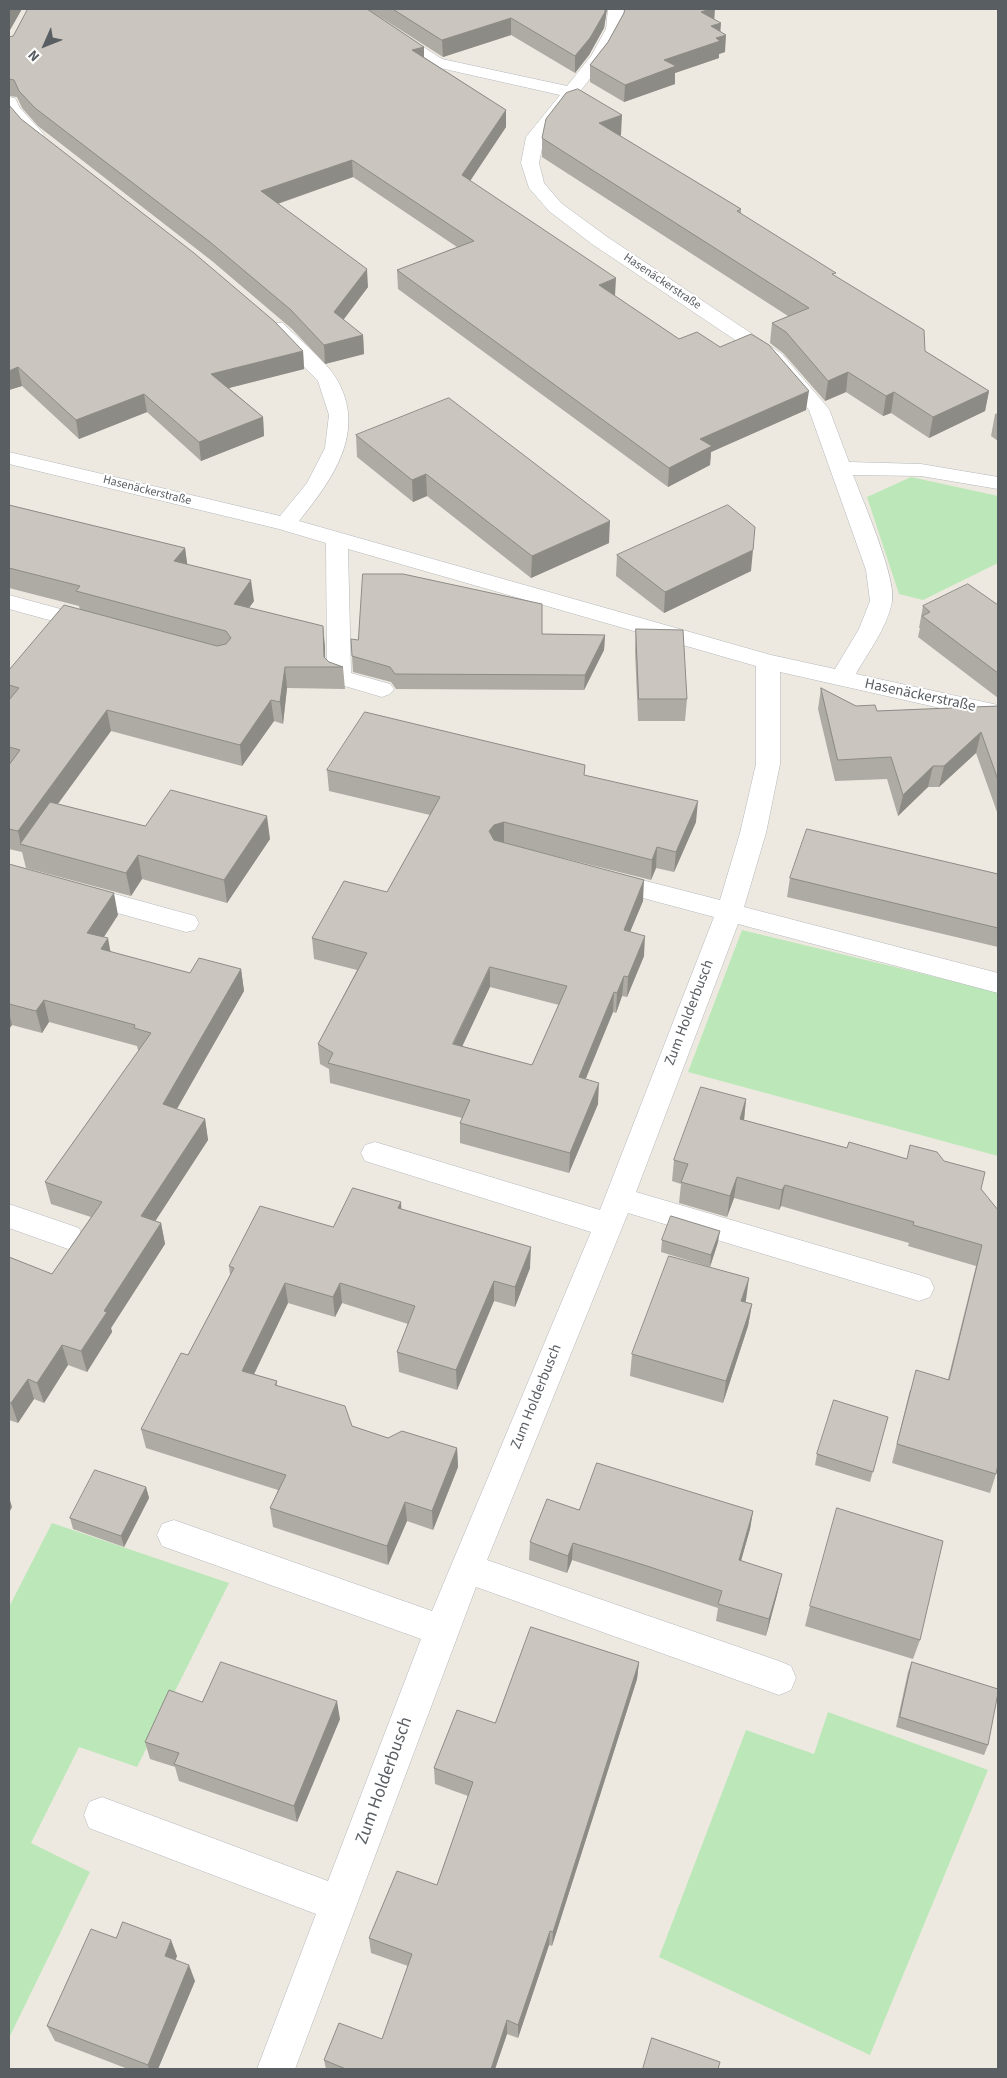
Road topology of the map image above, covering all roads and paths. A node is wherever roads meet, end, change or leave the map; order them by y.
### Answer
1 (354, 9) edge
2 (616, 9) edge
3 (570, 92) junction
4 (9, 102) edge
5 (46, 143) edge
6 (262, 316) edge
7 (9, 458) edge
8 (842, 468) junction
9 (998, 483) edge
10 (285, 524) junction
11 (337, 539) junction
12 (9, 602) edge
13 (114, 630) edge
14 (768, 662) junction
15 (841, 679) junction
16 (382, 689) dead end
17 (998, 712) edge
18 (9, 874) edge
19 (588, 875) edge
20 (729, 912) junction
21 (186, 923) dead end
22 (998, 983) edge
23 (375, 1153) dead end
24 (614, 1212) junction
25 (9, 1216) edge
26 (68, 1237) dead end
27 (919, 1288) dead end
28 (174, 1535) dead end
29 (467, 1568) junction
30 (441, 1630) junction
31 (778, 1678) dead end
32 (102, 1816) dead end
33 (340, 1904) junction
34 (276, 2069) edge

1 - 3 street
2 - 3 street, Hasenäckerstraße
3 - 8 street, Hasenäckerstraße
4 - 5 street
6 - 10 street
7 - 10 street, Hasenäckerstraße
8 - 9 street
8 - 15 street, Hasenäckerstraße
10 - 11 street, Hasenäckerstraße
11 - 14 street, Hasenäckerstraße
11 - 16 street
12 - 13 street
14 - 15 street, Hasenäckerstraße
14 - 20 street, Zum Holderbusch
15 - 17 street, Hasenäckerstraße
18 - 21 street
19 - 20 street
20 - 22 street
20 - 24 street, Zum Holderbusch
23 - 24 street
24 - 27 street
24 - 29 street, Zum Holderbusch
25 - 26 street
28 - 30 street
29 - 30 street, Zum Holderbusch
29 - 31 street
30 - 33 street, Zum Holderbusch
32 - 33 street
33 - 34 street, Zum Holderbusch

